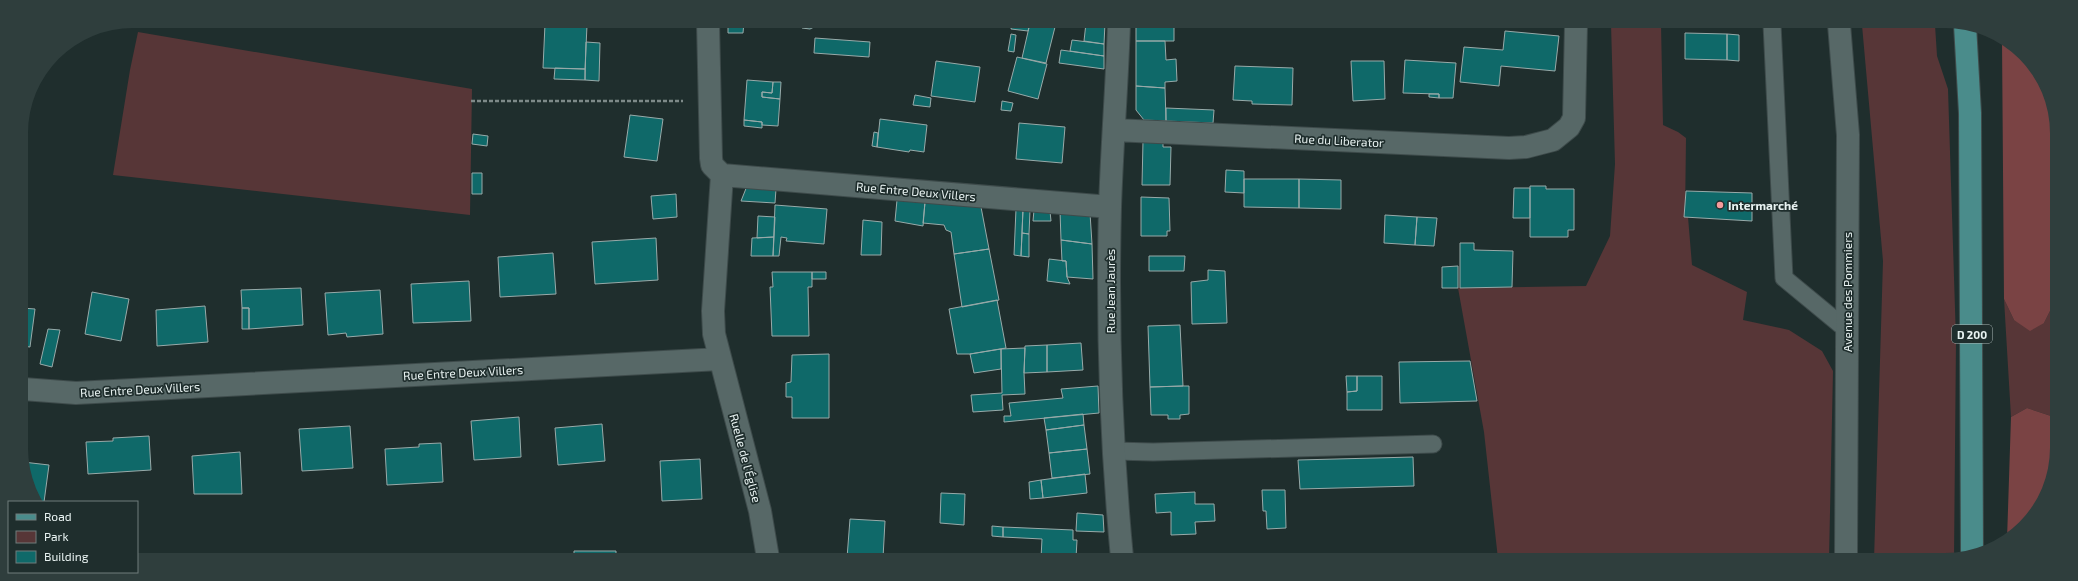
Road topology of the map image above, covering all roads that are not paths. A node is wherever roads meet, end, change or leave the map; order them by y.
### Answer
1 (708, 28) edge
2 (1119, 28) edge
3 (1576, 28) edge
4 (1772, 28) edge
5 (1839, 28) edge
6 (1965, 30) edge
7 (1977, 34) edge
8 (1970, 112) junction
9 (1114, 130) junction
10 (722, 175) junction
11 (1110, 207) junction
12 (1847, 330) junction
13 (720, 359) junction
14 (28, 389) edge
15 (1433, 444) dead end
16 (1114, 451) junction
17 (1972, 549) edge
18 (767, 553) edge
19 (1122, 553) edge
20 (1846, 553) edge

1 - 10 street
2 - 9 street, Rue Jean Jaurès
3 - 9 street, Rue du Liberator
4 - 12 lane
5 - 12 street, Avenue des Pommiers
6 - 8 main road, D 200
7 - 8 main road, D 200
8 - 17 main road, D 200
9 - 11 street, Rue Jean Jaurès
10 - 11 street, Rue Entre Deux Villers
10 - 13 street
11 - 16 street, Rue Jean Jaurès
12 - 20 street, Avenue des Pommiers
13 - 14 street, Rue Entre Deux Villers
13 - 18 street, Ruelle de l'Église
15 - 16 lane
16 - 19 street, Rue Jean Jaurès

